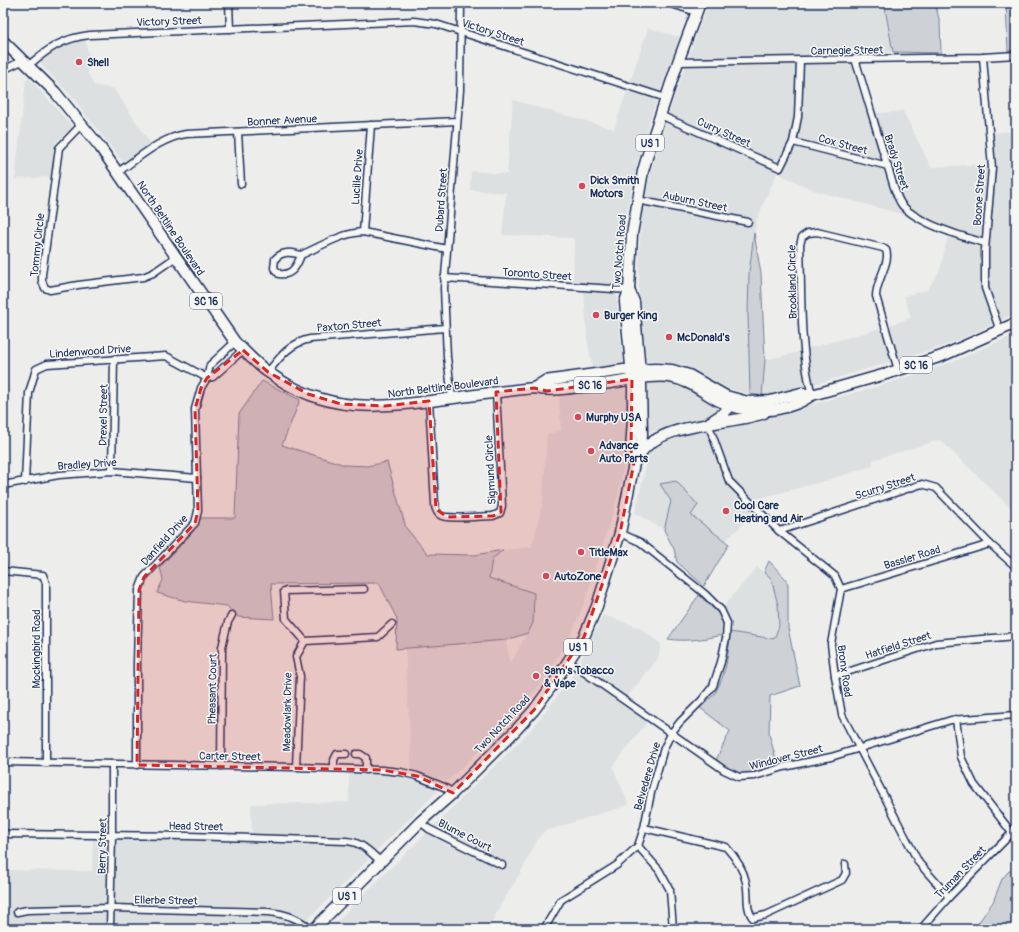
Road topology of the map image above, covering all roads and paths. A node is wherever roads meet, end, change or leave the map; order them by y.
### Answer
1 (229, 3) edge
2 (461, 3) edge
3 (669, 3) edge
4 (698, 8) edge
5 (230, 29) junction
6 (461, 32) junction
7 (3, 41) edge
8 (1016, 55) edge
9 (984, 57) junction
10 (855, 59) junction
11 (800, 61) junction
12 (678, 62) junction
13 (26, 63) junction
14 (3, 70) edge
15 (666, 98) junction
16 (660, 115) junction
17 (457, 121) junction
18 (82, 124) junction
19 (371, 124) junction
20 (238, 132) junction
21 (793, 142) junction
22 (888, 166) junction
23 (118, 172) junction
24 (241, 184) dead end
25 (637, 200) junction
26 (748, 222) dead end
27 (363, 232) junction
28 (985, 243) junction
29 (447, 249) junction
30 (301, 256) junction
31 (176, 258) junction
32 (444, 278) junction
33 (629, 290) junction
34 (1016, 323) edge
35 (445, 328) junction
36 (1000, 331) junction
37 (235, 342) junction
38 (243, 350) junction
39 (114, 359) junction
40 (898, 370) junction
41 (268, 372) junction
42 (636, 374) junction
43 (207, 378) junction
44 (496, 392) junction
45 (812, 395) junction
46 (452, 398) junction
47 (429, 401) junction
48 (734, 403) junction
49 (775, 409) junction
50 (708, 423) junction
51 (642, 435) junction
52 (663, 435) junction
53 (640, 454) junction
54 (634, 463) junction
55 (112, 471) junction
56 (197, 478) junction
57 (25, 482) junction
58 (3, 485) edge
59 (779, 531) junction
60 (620, 533) junction
61 (990, 544) junction
62 (1016, 567) edge
63 (3, 571) edge
64 (364, 589) dead end
65 (841, 589) junction
66 (232, 615) dead end
67 (392, 624) dead end
68 (1016, 636) edge
69 (305, 641) junction
70 (568, 661) junction
71 (835, 676) junction
72 (1016, 715) edge
73 (956, 720) junction
74 (672, 732) junction
75 (859, 748) junction
76 (346, 754) dead end
77 (356, 754) dead end
78 (3, 762) edge
79 (46, 763) junction
80 (112, 764) junction
81 (137, 765) junction
82 (221, 766) junction
83 (296, 767) junction
84 (334, 768) junction
85 (366, 770) junction
86 (453, 793) junction
87 (420, 822) junction
88 (644, 828) junction
89 (1014, 832) edge
90 (3, 834) edge
91 (112, 835) junction
92 (638, 846) junction
93 (381, 862) junction
94 (845, 864) dead end
95 (502, 865) dead end
96 (949, 898) junction
97 (111, 908) junction
98 (17, 912) dead end
99 (110, 929) edge
100 (311, 929) edge
101 (314, 929) edge
102 (544, 929) edge
103 (673, 929) edge
104 (921, 929) edge

1 - 5 street
2 - 6 street, Dubard Street
3 - 4 street
4 - 12 main road, Two Notch Road / US 1
5 - 6 street, Victory Street
5 - 13 street, Victory Street
6 - 15 street, Victory Street
6 - 17 street, Dubard Street
7 - 13 main road, North Beltline Boulevard / SC 16
8 - 9 street, Carnegie Street
9 - 10 street, Carnegie Street
9 - 28 street, Boone Street
10 - 11 street, Carnegie Street
10 - 22 street, Brady Street
11 - 12 street, Carnegie Street
11 - 21 street
12 - 15 main road, Two Notch Road / US 1
13 - 14 street, Victory Street
13 - 18 main road, North Beltline Boulevard / SC 16
15 - 16 main road, Two Notch Road / US 1
16 - 21 street, Curry Street
16 - 25 main road, Two Notch Road / US 1
17 - 19 street, Bonner Avenue
17 - 29 street, Dubard Street
18 - 23 main road, North Beltline Boulevard / SC 16
18 - 31 street, Tommy Circle
19 - 20 street, Bonner Avenue
19 - 27 street, Lucille Drive
20 - 23 street, Bonner Avenue
20 - 24 street
21 - 22 street, Cox Street
22 - 28 street, Brady Street
23 - 31 main road, North Beltline Boulevard / SC 16
25 - 26 street, Auburn Street
25 - 33 main road, Two Notch Road / US 1
27 - 29 street
27 - 30 street
28 - 36 street, Boone Street
29 - 32 street, Dubard Street
30 - 30 street
31 - 37 main road, North Beltline Boulevard / SC 16
32 - 33 street, Toronto Street
32 - 35 street, Dubard Street
33 - 42 main road, Two Notch Road / US 1
34 - 36 main road, SC 16
35 - 41 street, Paxton Street
35 - 46 street, Dubard Street
36 - 40 main road, SC 16
37 - 38 main road, North Beltline Boulevard / SC 16
37 - 43 street, Danfield Drive
38 - 41 main road, North Beltline Boulevard / SC 16
38 - 43 street
39 - 43 street, Lindenwood Drive
39 - 55 street, Drexel Street
39 - 57 street, Lindenwood Drive
40 - 45 main road, SC 16
40 - 45 street, Brookland Circle
41 - 47 main road, North Beltline Boulevard / SC 16
42 - 44 main road, North Beltline Boulevard / SC 16
42 - 48 main road, North Beltline Boulevard
42 - 51 main road, Two Notch Road / US 1
42 - 54 main road, Two Notch Road
43 - 56 street, Danfield Drive
44 - 46 main road, North Beltline Boulevard / SC 16
44 - 47 street, Sigmund Circle
45 - 48 main road
45 - 49 main road
46 - 47 main road, North Beltline Boulevard / SC 16
48 - 49 main road
48 - 50 main road
49 - 50 main road
50 - 52 main road
50 - 59 street
51 - 52 main road
51 - 53 main road, Two Notch Road / US 1
52 - 53 main road
53 - 54 main road, Two Notch Road / US 1
54 - 60 main road, Two Notch Road / US 1
55 - 56 street, Bradley Drive
55 - 57 street, Bradley Drive
56 - 81 street, Danfield Drive
57 - 58 street, Bradley Drive
59 - 61 street, Scurry Street
59 - 65 street
60 - 70 main road, Two Notch Road / US 1
60 - 74 street, Belvedere Drive
61 - 62 street, Scurry Street
61 - 65 street, Bassler Road
63 - 79 street, Mockingbird Road
64 - 69 street
65 - 71 street, Bronx Road
66 - 82 street, Pheasant Court
67 - 69 street
68 - 71 street, Hatfield Street
69 - 83 street, Meadowlark Drive
70 - 74 street, Windover Street
70 - 86 main road, Two Notch Road / US 1
71 - 75 street, Bronx Road
72 - 73 street, Windover Street
73 - 75 street, Windover Street
73 - 89 street
74 - 75 street, Windover Street
74 - 88 street, Belvedere Drive
75 - 96 street, Bronx Road
76 - 84 street
77 - 85 street
78 - 79 street, Carter Street
79 - 80 street, Carter Street
80 - 81 street, Carter Street
80 - 91 street, Berry Street
81 - 82 street, Carter Street
82 - 83 street, Carter Street
83 - 84 street, Carter Street
84 - 85 street, Carter Street
85 - 86 street, Carter Street
86 - 87 main road, Two Notch Road / US 1
87 - 93 main road, Two Notch Road / US 1
87 - 95 street, Blume Court
88 - 92 street, Belvedere Drive
88 - 94 street
89 - 96 street, Truman Street
90 - 91 street, Head Street
91 - 93 street, Head Street
91 - 97 street, Berry Street
92 - 102 street, Belvedere Drive
92 - 103 street
93 - 101 main road, Two Notch Road / US 1
96 - 104 street, Truman Street
97 - 98 street, Ellerbe Street
97 - 99 street, Berry Street
97 - 100 street, Ellerbe Street

